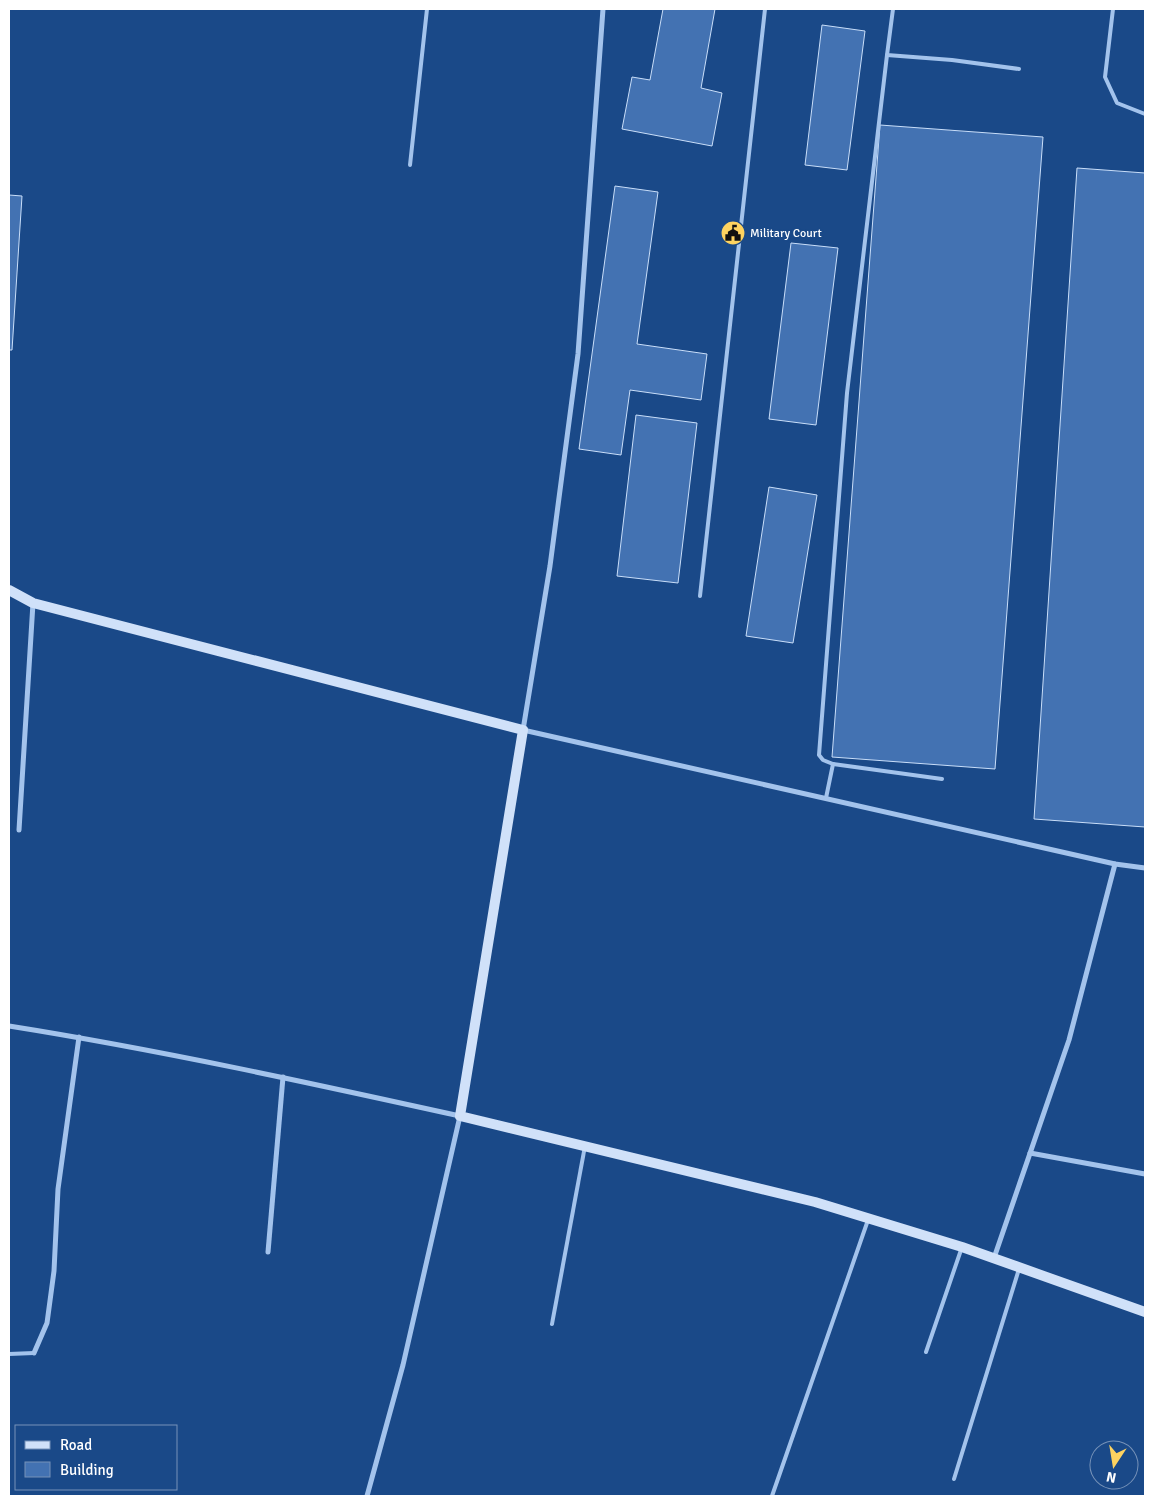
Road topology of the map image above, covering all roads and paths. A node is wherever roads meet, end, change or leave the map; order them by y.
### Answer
1 (427, 9) edge
2 (603, 9) edge
3 (765, 9) edge
4 (893, 9) edge
5 (1113, 9) edge
6 (887, 55) junction
7 (1019, 69) dead end
8 (1145, 114) edge
9 (410, 165) dead end
10 (9, 590) edge
11 (700, 596) dead end
12 (33, 603) junction
13 (523, 730) junction
14 (833, 764) junction
15 (942, 779) dead end
16 (826, 798) junction
17 (19, 830) dead end
18 (1115, 864) junction
19 (1145, 868) edge
20 (9, 1026) edge
21 (79, 1037) junction
22 (283, 1077) junction
23 (460, 1116) junction
24 (585, 1146) junction
25 (1030, 1152) junction
26 (1145, 1174) edge
27 (869, 1218) junction
28 (962, 1247) junction
29 (268, 1252) dead end
30 (994, 1258) junction
31 (1020, 1266) junction
32 (1145, 1312) edge
33 (552, 1324) dead end
34 (926, 1352) dead end
35 (34, 1353) joint
36 (9, 1354) edge
37 (954, 1479) dead end
38 (367, 1496) edge
39 (772, 1496) edge

1 - 9 lane
2 - 13 street
3 - 11 lane
4 - 6 lane
5 - 8 lane
6 - 7 lane
6 - 14 lane
10 - 12 street
12 - 13 street
12 - 17 street
13 - 16 street
13 - 23 street
14 - 15 lane
14 - 16 lane
16 - 18 street
18 - 19 street
18 - 25 street
20 - 21 street
21 - 22 street
21 - 35 street
22 - 23 street
22 - 29 street
23 - 24 street
23 - 38 street
24 - 27 street
24 - 33 lane
25 - 26 street
25 - 30 street
27 - 28 street
27 - 39 lane
28 - 30 street
28 - 34 lane
30 - 31 street
31 - 32 street
31 - 37 lane
35 - 36 lane

